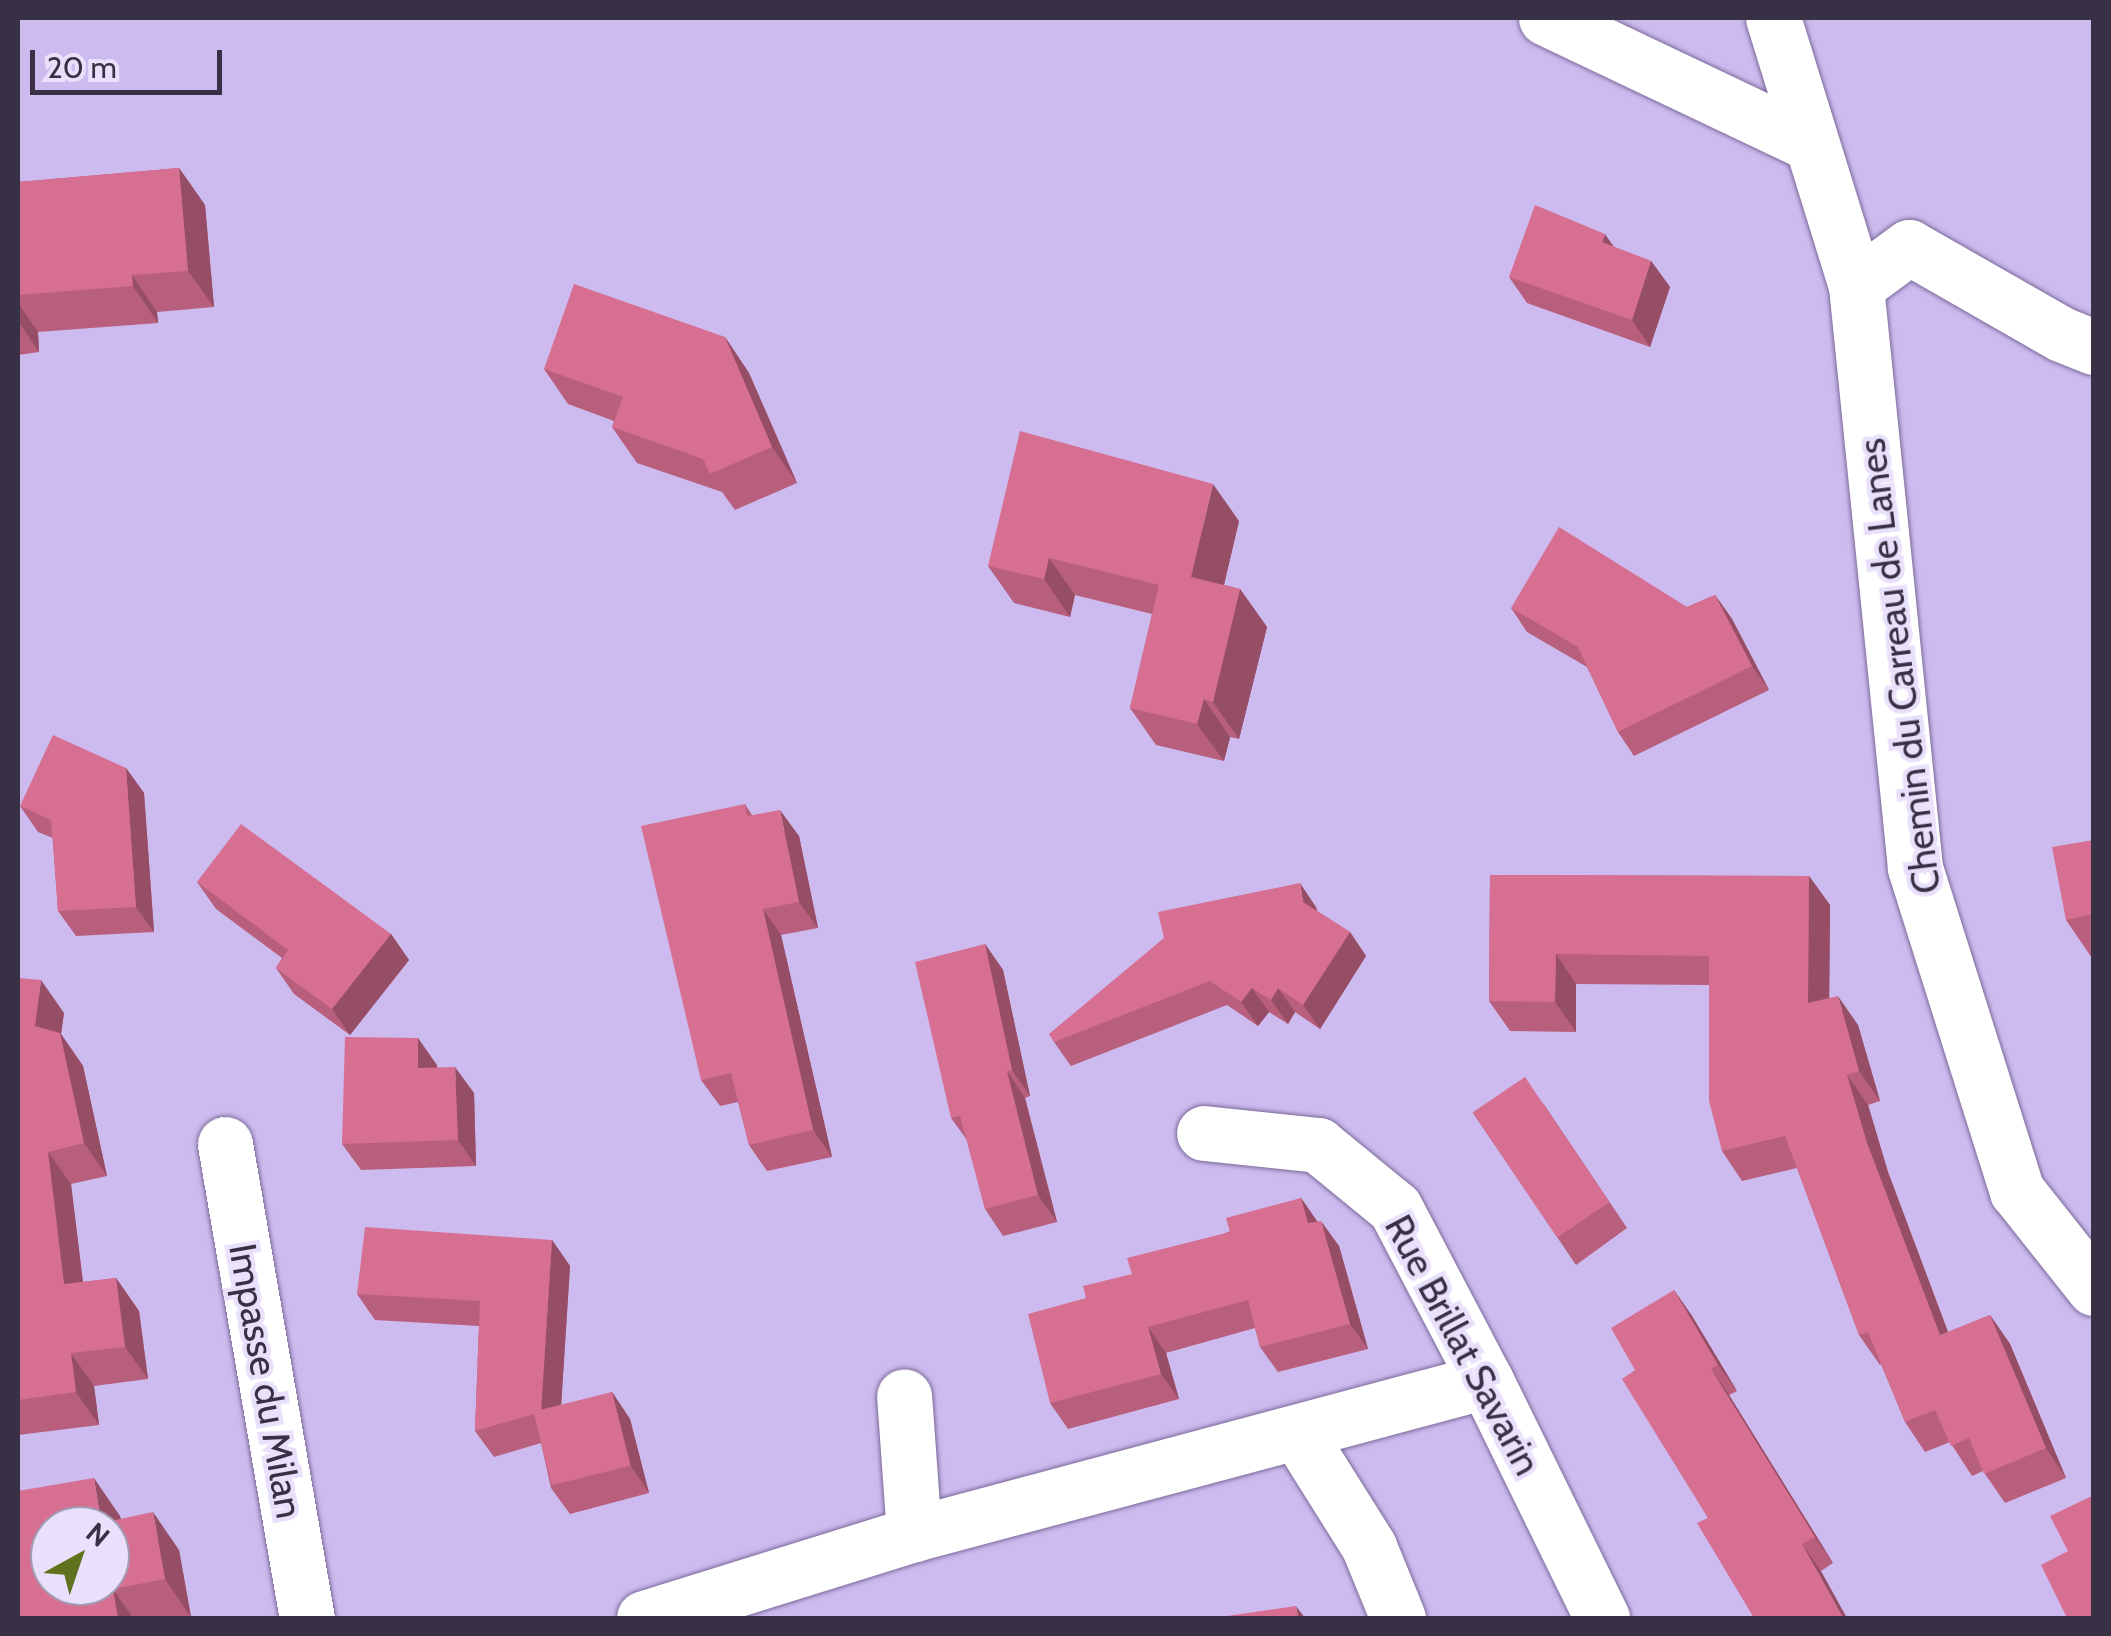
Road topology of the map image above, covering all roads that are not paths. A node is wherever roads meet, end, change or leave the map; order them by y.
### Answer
1 (1546, 18) edge
2 (1773, 18) edge
3 (1812, 144) junction
4 (1856, 286) junction
5 (2094, 346) edge
6 (1204, 1133) dead end
7 (226, 1144) dead end
8 (2094, 1288) edge
9 (1486, 1381) junction
10 (904, 1396) dead end
11 (1297, 1432) junction
12 (914, 1534) junction
13 (307, 1618) edge
14 (644, 1618) edge
15 (1398, 1618) edge
16 (1602, 1618) edge

1 - 3 street
2 - 3 street, Chemin du Carreau de Lanes
3 - 4 street, Chemin du Carreau de Lanes
4 - 5 street
4 - 8 street, Chemin du Carreau de Lanes
6 - 9 street, Rue Brillat Savarin
7 - 13 street, Impasse du Milan
9 - 11 street
9 - 16 street, Rue Brillat Savarin
10 - 12 street
11 - 12 street
11 - 15 street
12 - 14 street

